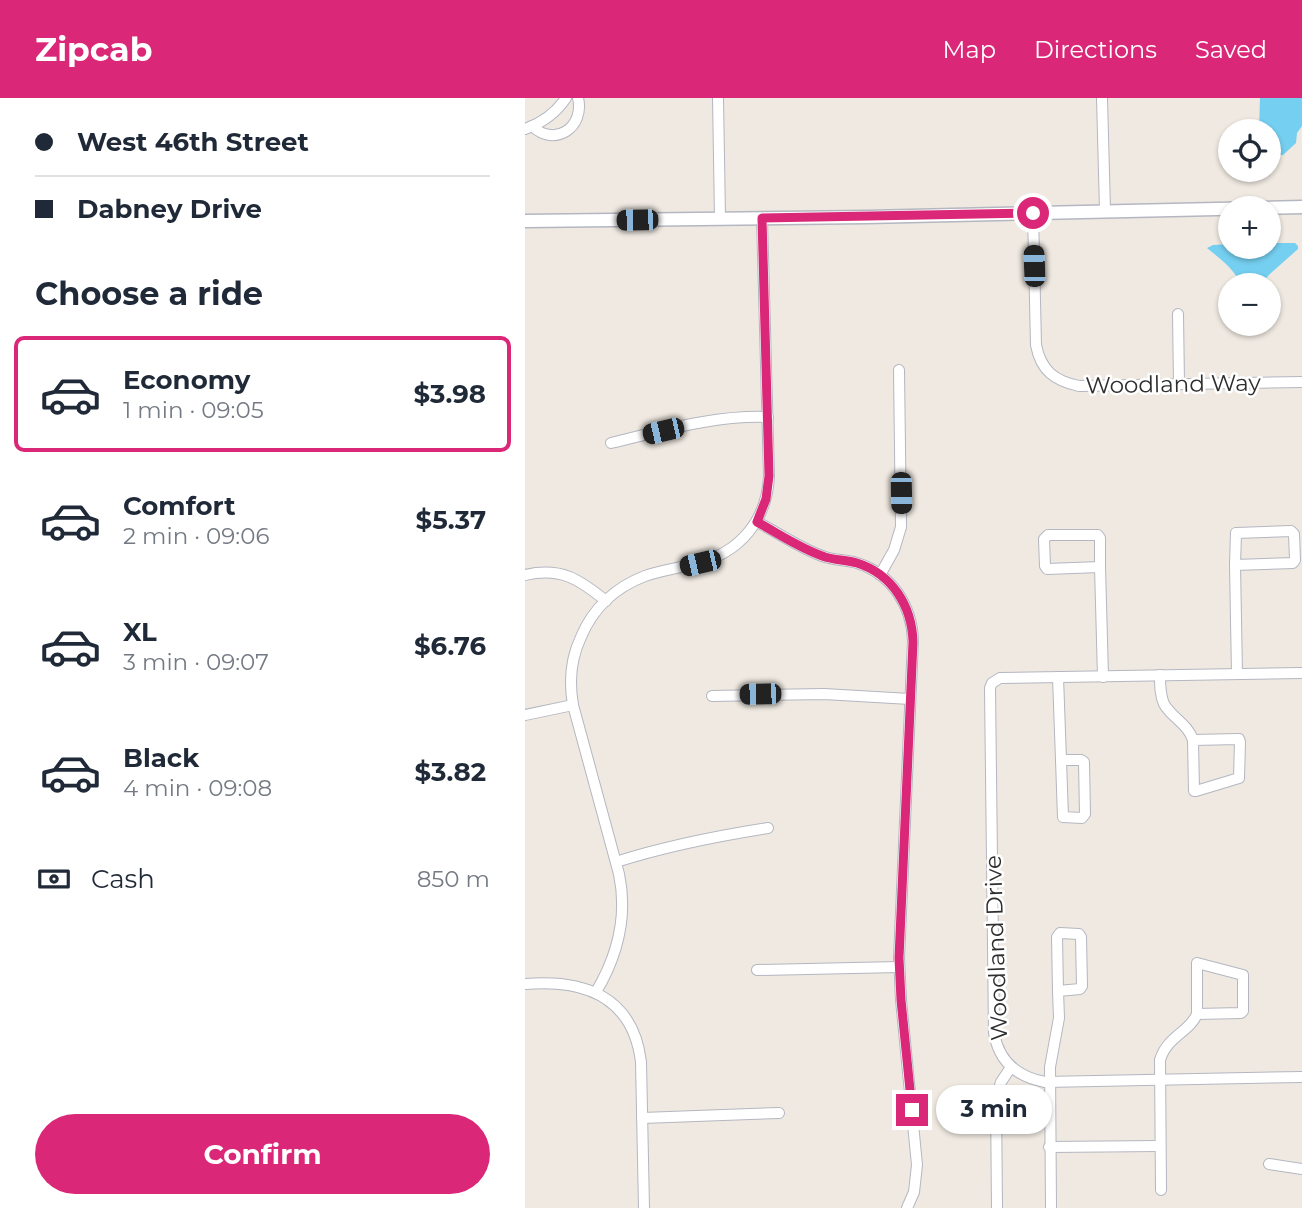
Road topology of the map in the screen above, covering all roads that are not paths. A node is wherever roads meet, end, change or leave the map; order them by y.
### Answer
1 (565, 98) edge
2 (578, 98) edge
3 (718, 98) edge
4 (1102, 98) edge
5 (529, 127) edge
6 (1302, 206) edge
7 (1105, 210) junction
8 (1033, 213) junction
9 (720, 218) junction
10 (762, 218) junction
11 (525, 221) edge
12 (1178, 314) dead end
13 (899, 370) dead end
14 (1302, 382) edge
15 (1179, 384) junction
16 (768, 416) junction
17 (611, 443) dead end
18 (757, 522) junction
19 (1235, 565) junction
20 (1100, 568) junction
21 (525, 575) edge
22 (880, 575) junction
23 (606, 601) junction
24 (1302, 673) edge
25 (1237, 674) junction
26 (1160, 675) junction
27 (1058, 677) junction
28 (1103, 677) junction
29 (712, 696) dead end
30 (910, 699) junction
31 (573, 705) junction
32 (525, 715) edge
33 (1193, 740) junction
34 (1061, 760) junction
35 (768, 828) dead end
36 (616, 862) junction
37 (899, 967) junction
38 (757, 970) dead end
39 (525, 984) edge
40 (1058, 990) junction
41 (596, 992) junction
42 (1197, 1014) junction
43 (1011, 1067) junction
44 (1302, 1077) edge
45 (1159, 1080) junction
46 (1049, 1082) junction
47 (779, 1114) dead end
48 (642, 1118) junction
49 (1160, 1146) junction
50 (1049, 1147) junction
51 (1269, 1164) dead end
52 (1302, 1169) edge
53 (1161, 1190) dead end
54 (644, 1208) edge
55 (907, 1208) edge
56 (997, 1208) edge
57 (1051, 1208) edge

1 - 5 street
2 - 5 street
3 - 9 street
4 - 7 street
6 - 7 street
7 - 8 street
8 - 10 street
8 - 15 street, Woodland Way
9 - 10 street
9 - 11 street
10 - 16 street
12 - 15 street
13 - 22 street
14 - 15 street, Woodland Way
16 - 17 street
16 - 18 street
18 - 22 street
18 - 23 street
19 - 19 street
19 - 25 street
20 - 20 street
20 - 28 street
21 - 23 street
22 - 30 street
23 - 31 street
24 - 25 street
25 - 26 street
26 - 28 street
26 - 33 street
27 - 28 street
27 - 34 street
27 - 43 street, Woodland Drive
29 - 30 street
30 - 37 street
31 - 32 street
31 - 36 street
33 - 33 street
34 - 34 street
35 - 36 street
36 - 41 street
37 - 38 street
37 - 55 street
39 - 41 street
40 - 40 street
40 - 46 street
41 - 48 street
42 - 42 street
42 - 45 street
43 - 46 street
43 - 56 street, Woodland Drive
44 - 45 street
45 - 46 street
45 - 49 street
46 - 50 street
47 - 48 street
48 - 54 street
49 - 50 street
49 - 53 street
50 - 57 street
51 - 52 street

